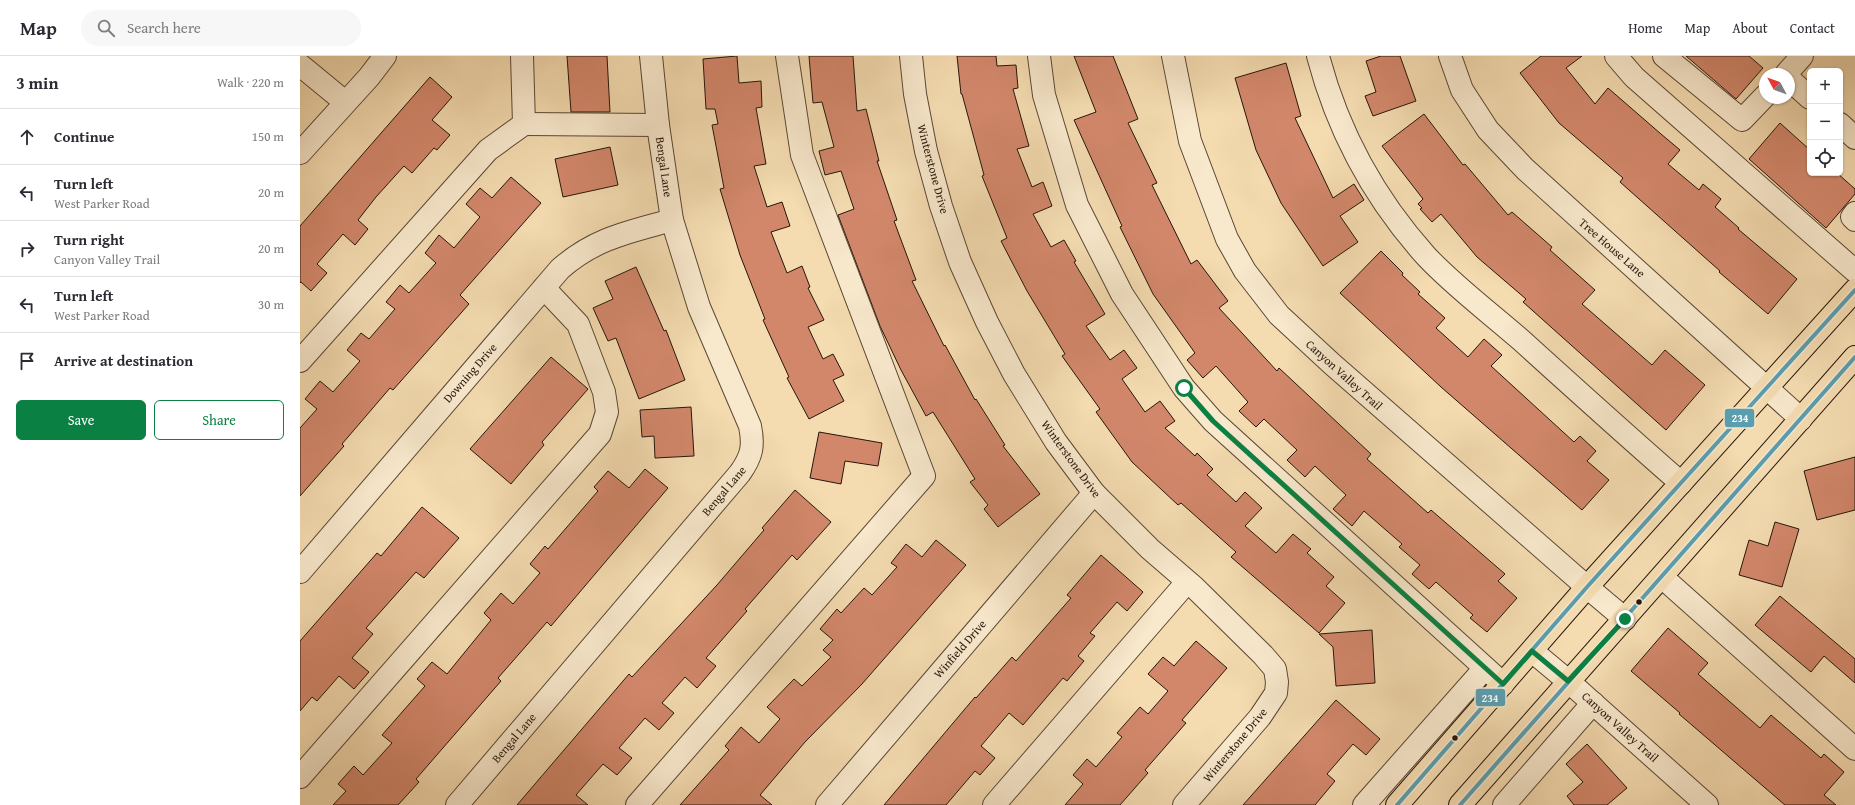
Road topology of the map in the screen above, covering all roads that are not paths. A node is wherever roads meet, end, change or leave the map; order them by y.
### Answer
1 (385, 56) edge
2 (522, 56) edge
3 (651, 56) edge
4 (787, 56) edge
5 (911, 56) edge
6 (1039, 56) edge
7 (1173, 56) edge
8 (1318, 56) edge
9 (1450, 56) edge
10 (1616, 56) edge
11 (1664, 56) edge
12 (1802, 56) edge
13 (300, 65) edge
14 (1791, 68) edge
15 (1795, 84) edge
16 (1807, 95) edge
17 (345, 102) junction
18 (1759, 102) edge
19 (524, 124) junction
20 (658, 125) junction
21 (1843, 127) edge
22 (1855, 138) edge
23 (300, 153) edge
24 (1855, 213) edge
25 (672, 220) junction
26 (1855, 220) edge
27 (1855, 271) edge
28 (544, 288) junction
29 (1855, 290) edge
30 (1855, 357) edge
31 (300, 361) edge
32 (1768, 388) junction
33 (1801, 419) junction
34 (1681, 483) junction
35 (1094, 493) junction
36 (300, 572) edge
37 (1662, 577) junction
38 (1187, 582) junction
39 (1587, 588) junction
40 (1625, 619) junction
41 (1532, 651) junction
42 (1485, 668) junction
43 (1568, 681) junction
44 (1503, 684) junction
45 (1593, 703) junction
46 (1855, 749) edge
47 (300, 777) edge
48 (1697, 802) edge
49 (457, 805) edge
50 (637, 805) edge
51 (827, 805) edge
52 (994, 805) edge
53 (1184, 805) edge
54 (1364, 805) edge
55 (1397, 805) edge
56 (1460, 805) edge
57 (1504, 805) edge

1 - 17 street
2 - 19 street
3 - 20 street, Bengal Lane
4 - 50 street
5 - 35 street, Winterstone Drive
6 - 42 street
7 - 39 street, Canyon Valley Trail
8 - 34 street
9 - 32 street, Tree House Lane
10 - 27 street
11 - 18 street
12 - 14 street
13 - 17 street
15 - 16 street
17 - 23 street
19 - 20 street
19 - 31 street
20 - 25 street, Bengal Lane
21 - 22 street
24 - 26 street
25 - 28 street, Downing Drive
25 - 49 street, Bengal Lane
28 - 36 street, Downing Drive
28 - 47 street
29 - 32 main road
30 - 33 main road
32 - 33 street, Tree House Lane
32 - 34 main road
33 - 37 main road
34 - 39 main road
35 - 38 street, Winterstone Drive
35 - 51 street, Winfield Drive
37 - 40 main road
37 - 46 street
38 - 52 street
38 - 53 street, Winterstone Drive
39 - 40 street, Canyon Valley Trail
39 - 41 main road
40 - 43 main road
41 - 43 street, Canyon Valley Trail
41 - 44 main road
42 - 44 street
42 - 54 street
43 - 45 street, Canyon Valley Trail
43 - 56 main road
44 - 55 main road
45 - 48 street, Canyon Valley Trail
45 - 57 street

